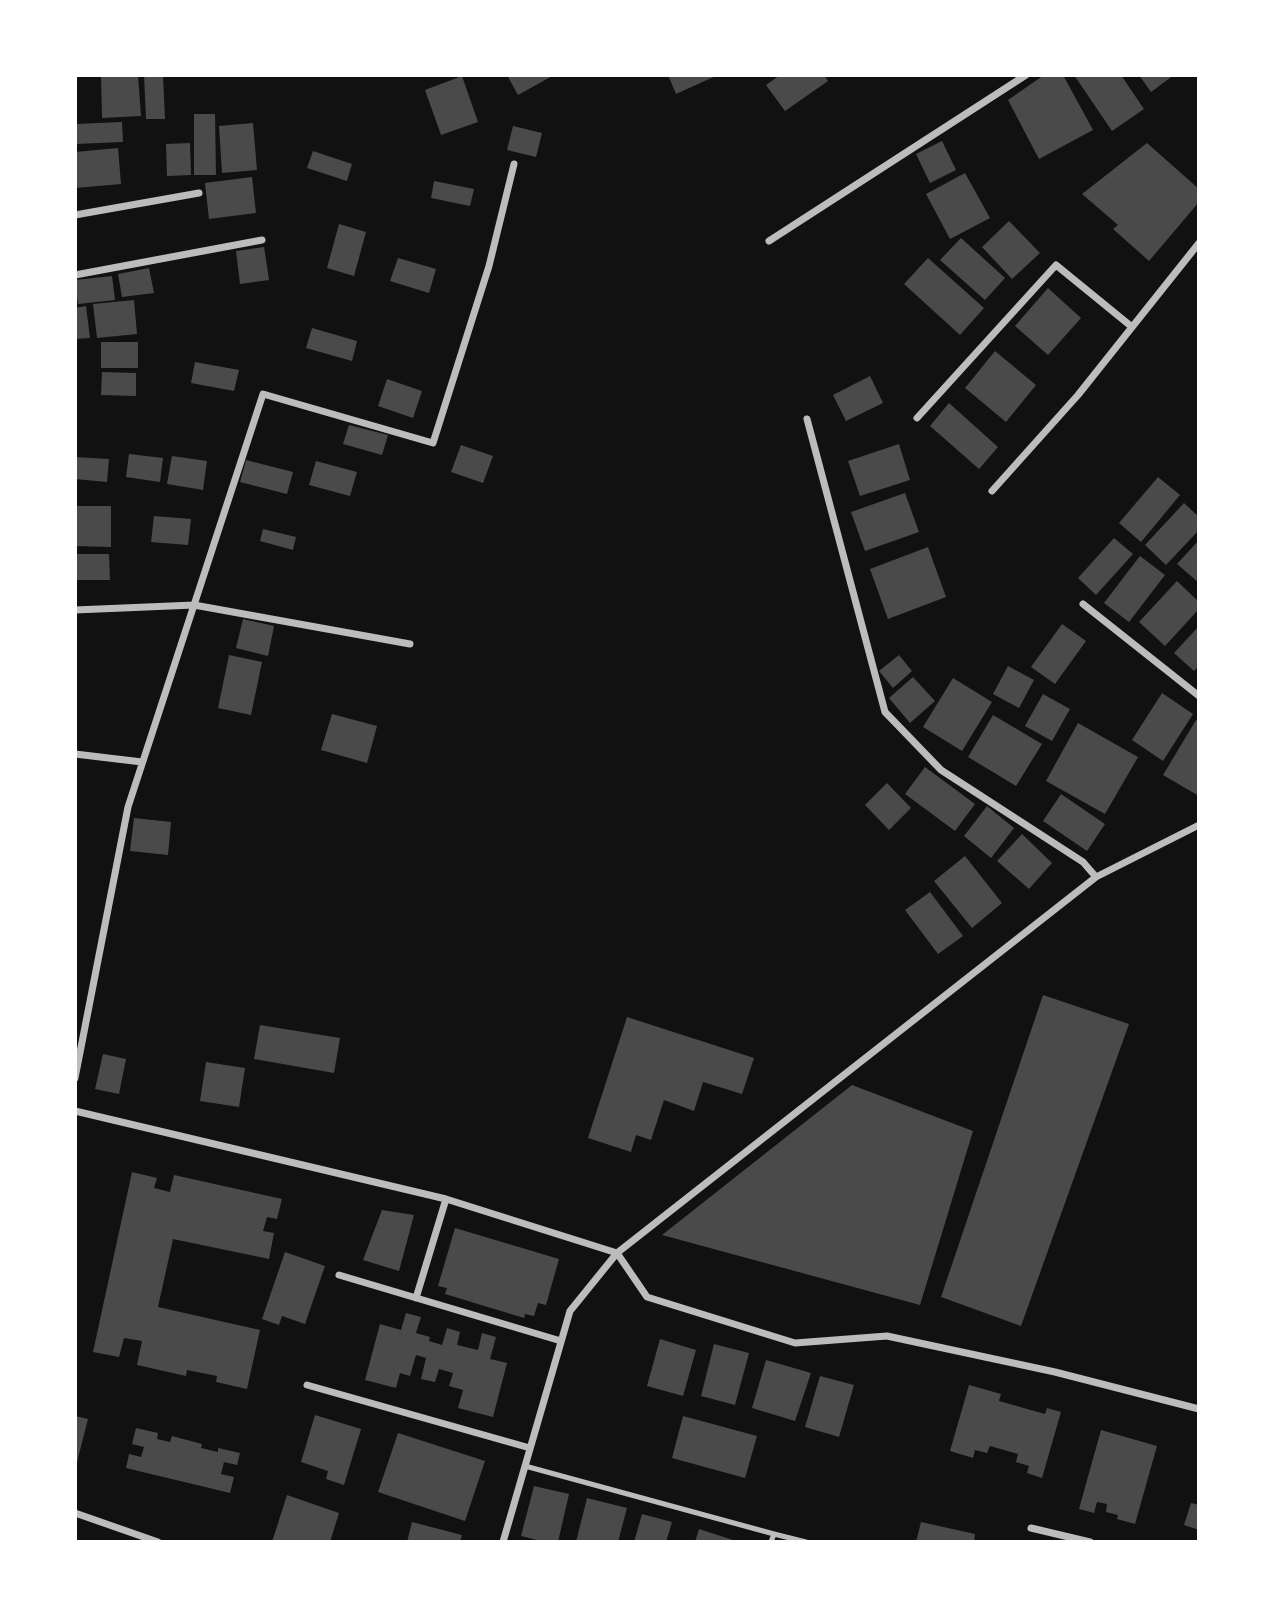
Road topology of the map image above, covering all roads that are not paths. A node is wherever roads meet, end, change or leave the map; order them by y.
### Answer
1 (1026, 75) edge
2 (514, 164) dead end
3 (199, 193) dead end
4 (75, 215) edge
5 (262, 240) dead end
6 (769, 241) dead end
7 (1199, 243) edge
8 (75, 275) edge
9 (1132, 327) junction
10 (917, 418) dead end
11 (807, 419) dead end
12 (992, 491) dead end
13 (1083, 604) dead end
14 (194, 605) junction
15 (75, 610) edge
16 (410, 644) dead end
17 (1199, 696) edge
18 (75, 754) edge
19 (142, 762) junction
20 (1199, 825) edge
21 (1096, 877) junction
22 (75, 1078) edge
23 (75, 1111) edge
24 (446, 1199) junction
25 (617, 1252) junction
26 (339, 1275) dead end
27 (416, 1298) junction
28 (561, 1341) junction
29 (307, 1385) dead end
30 (1199, 1409) edge
31 (530, 1448) junction
32 (525, 1466) junction
33 (75, 1513) edge
34 (1031, 1528) dead end
35 (774, 1534) junction
36 (158, 1542) edge
37 (503, 1542) edge
38 (771, 1542) edge
39 (806, 1542) edge
40 (1090, 1542) edge

1 - 6 street
2 - 14 street
3 - 4 street
5 - 8 street
7 - 9 street
9 - 10 street
9 - 12 street
11 - 21 street
13 - 17 street
14 - 15 street
14 - 16 street
14 - 19 street
18 - 19 street
19 - 22 street
20 - 21 street
21 - 25 street
23 - 24 street
24 - 25 street
24 - 27 street
25 - 28 street
25 - 30 street
26 - 27 street
27 - 28 street
28 - 31 street
29 - 31 street
31 - 32 street
32 - 35 lane
32 - 37 street
33 - 36 street
34 - 40 street
35 - 38 lane
35 - 39 lane

